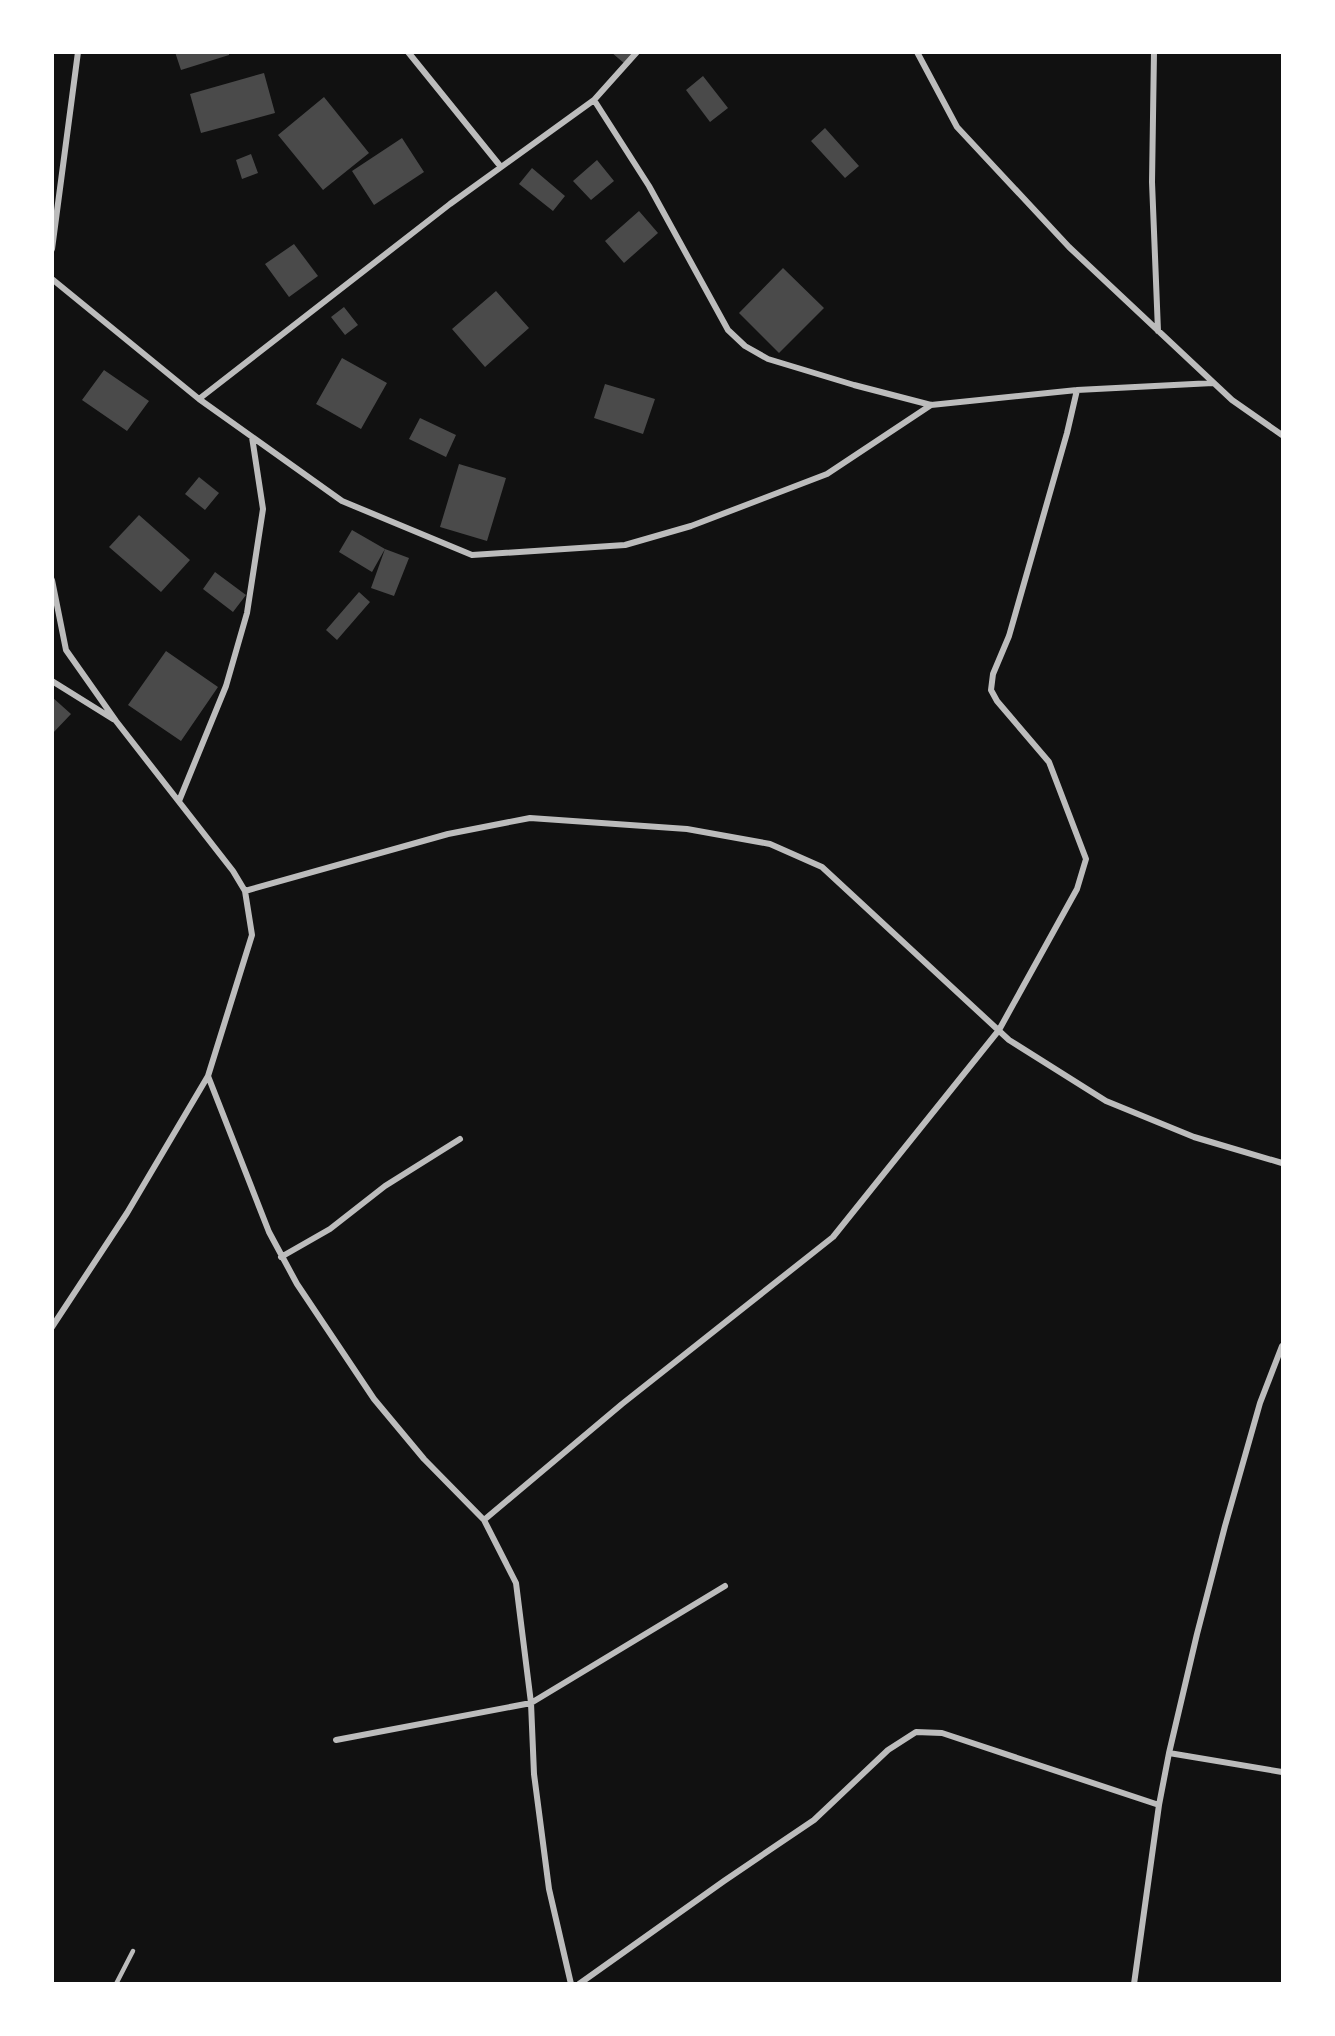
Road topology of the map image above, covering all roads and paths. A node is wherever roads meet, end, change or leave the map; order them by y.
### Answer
1 (78, 52) edge
2 (408, 52) edge
3 (637, 52) edge
4 (916, 52) edge
5 (1154, 52) edge
6 (594, 100) junction
7 (501, 167) junction
8 (52, 249) edge
9 (52, 279) edge
10 (1158, 330) junction
11 (1213, 383) junction
12 (1077, 390) junction
13 (199, 399) junction
14 (931, 405) junction
15 (1282, 435) edge
16 (252, 437) junction
17 (52, 580) edge
18 (52, 681) edge
19 (116, 721) junction
20 (179, 801) junction
21 (245, 891) junction
22 (999, 1030) junction
23 (208, 1076) junction
24 (460, 1139) dead end
25 (1282, 1163) edge
26 (281, 1257) junction
27 (52, 1327) edge
28 (1282, 1346) edge
29 (484, 1520) junction
30 (725, 1586) dead end
31 (531, 1703) junction
32 (336, 1740) dead end
33 (1169, 1752) junction
34 (1282, 1772) edge
35 (1159, 1805) junction
36 (133, 1951) dead end
37 (116, 1983) edge
38 (570, 1983) edge
39 (579, 1983) edge
40 (1134, 1983) edge

1 - 8 street
2 - 7 street
3 - 6 street
4 - 10 street
5 - 10 street
6 - 7 street
6 - 14 street
7 - 13 street
9 - 13 street
10 - 11 street
11 - 12 street
11 - 15 street
12 - 14 street
12 - 22 street
13 - 16 street
14 - 16 street
16 - 20 street
17 - 19 street
18 - 19 street
19 - 20 street
20 - 21 street
21 - 22 street
21 - 23 street
22 - 25 street
22 - 29 street
23 - 26 street
23 - 27 street
24 - 26 street
26 - 29 street
28 - 33 street
29 - 31 street
30 - 31 street
31 - 32 street
31 - 38 street
33 - 34 street
33 - 35 street
35 - 39 street
35 - 40 street
36 - 37 lane

